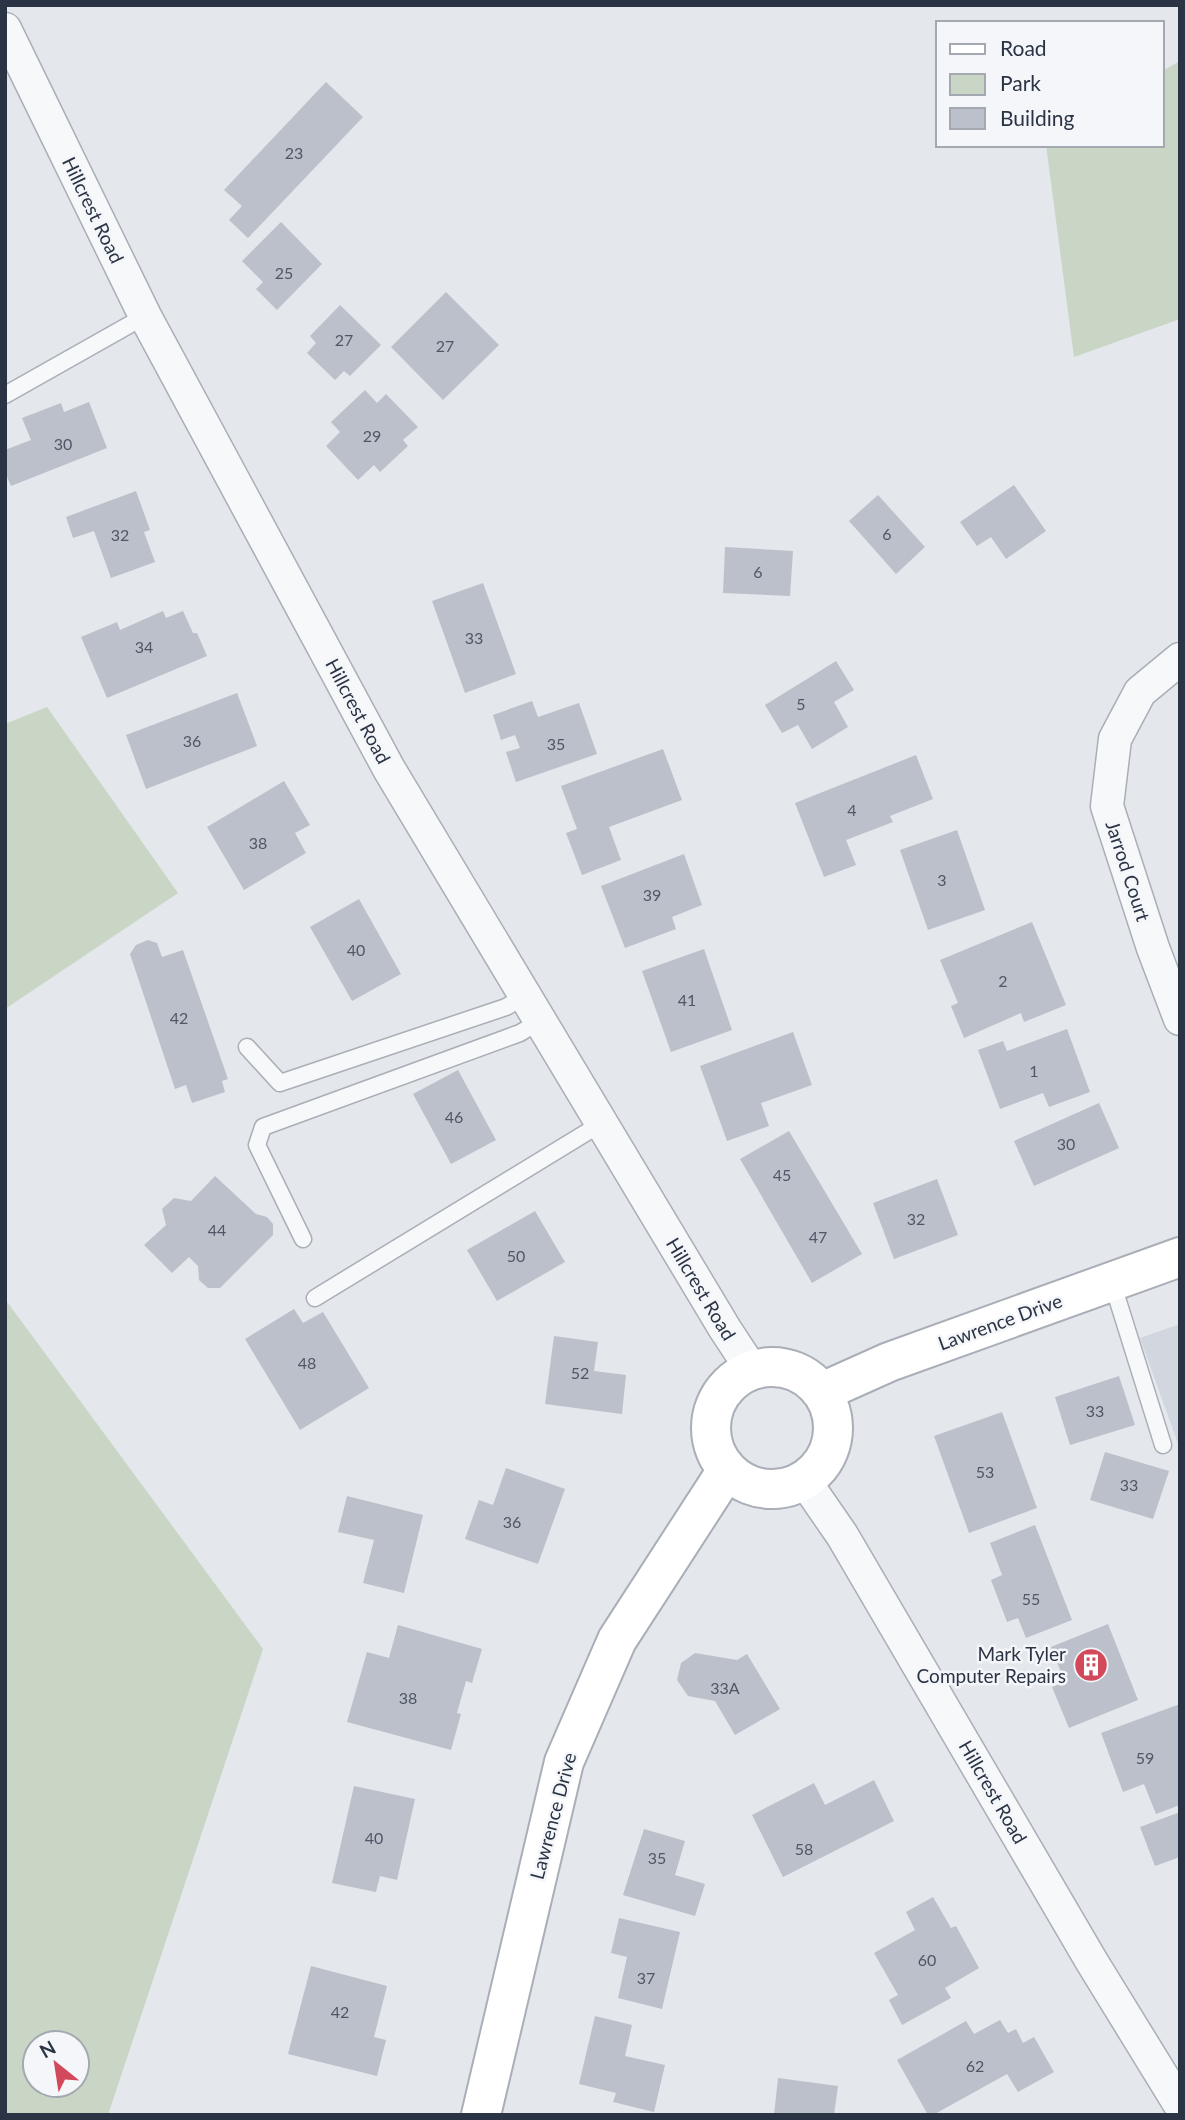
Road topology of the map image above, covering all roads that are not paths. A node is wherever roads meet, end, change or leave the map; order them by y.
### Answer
1 (5, 29) edge
2 (145, 316) junction
3 (5, 395) edge
4 (1180, 659) edge
5 (533, 1008) junction
6 (1180, 1018) edge
7 (247, 1047) dead end
8 (602, 1123) junction
9 (303, 1239) dead end
10 (1180, 1257) edge
11 (1112, 1282) junction
12 (315, 1298) dead end
13 (752, 1370) junction
14 (822, 1392) junction
15 (1163, 1445) dead end
16 (727, 1470) junction
17 (804, 1480) junction
18 (1180, 2105) edge
19 (481, 2115) edge

1 - 2 street, Hillcrest Road
2 - 3 lane
2 - 5 street, Hillcrest Road
4 - 6 street, Jarrod Court
5 - 7 lane
5 - 8 street, Hillcrest Road
5 - 9 lane
8 - 12 lane
8 - 13 street, Hillcrest Road
10 - 11 street, Lawrence Drive
11 - 14 street, Lawrence Drive
11 - 15 lane
13 - 14 street
13 - 16 street
14 - 17 street
16 - 17 street
16 - 19 street, Lawrence Drive
17 - 18 street, Hillcrest Road

